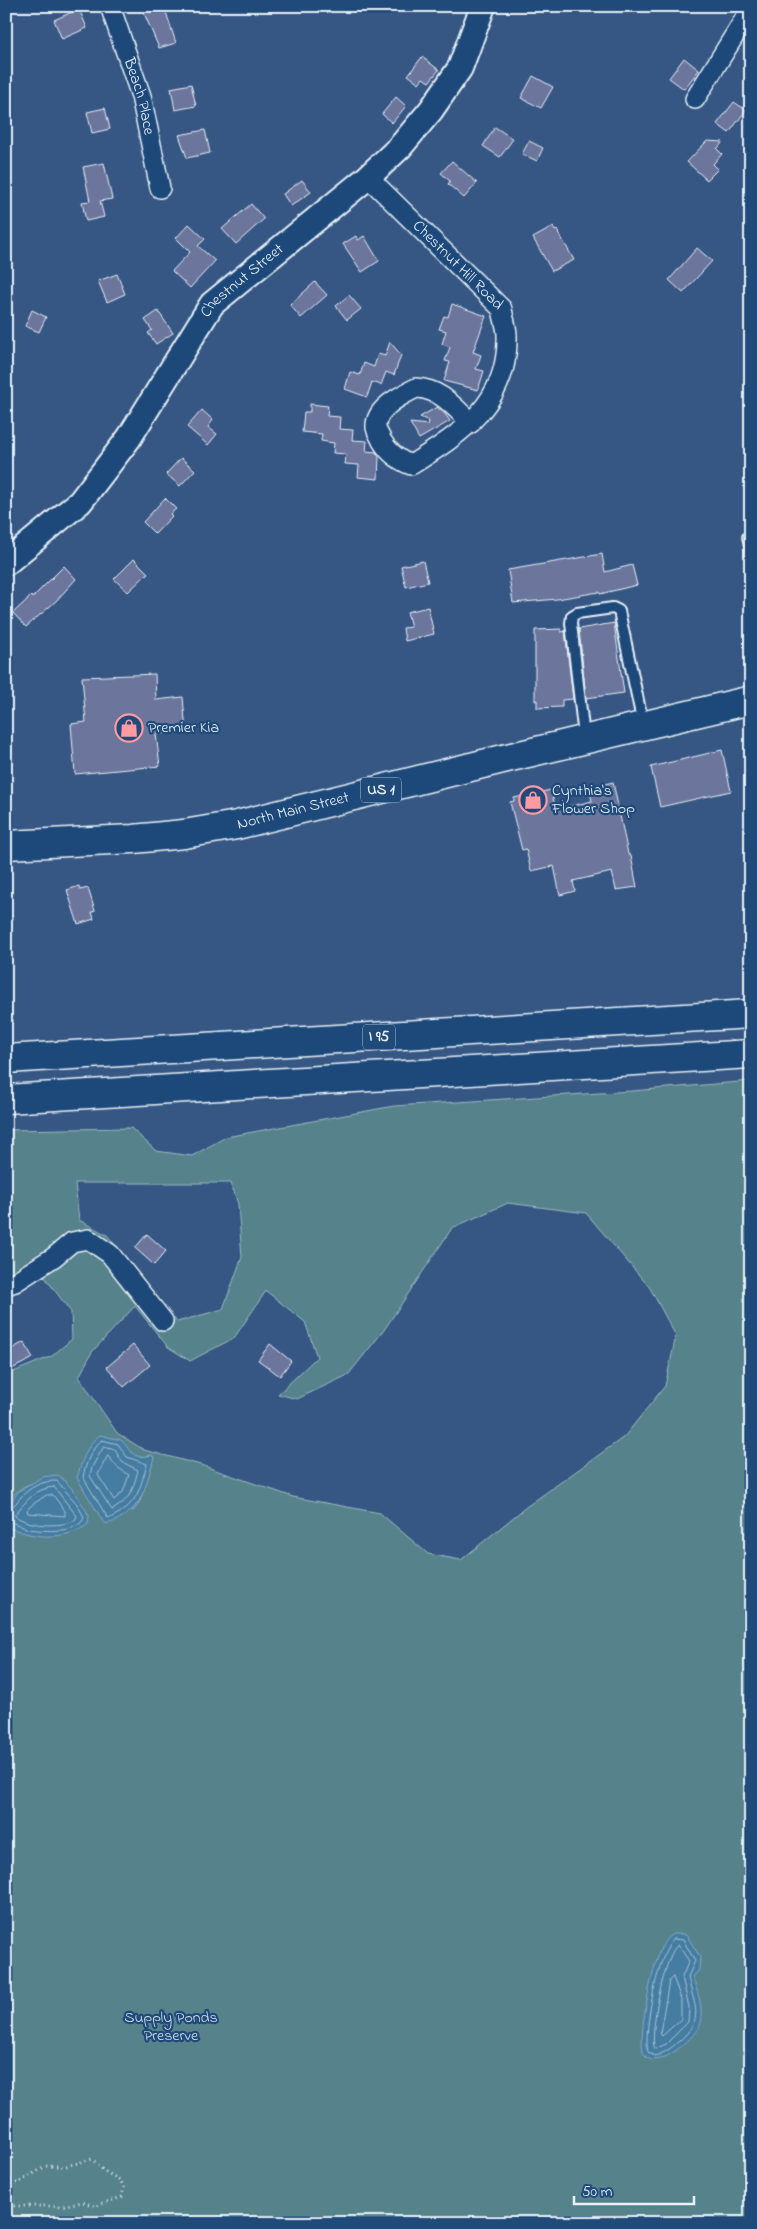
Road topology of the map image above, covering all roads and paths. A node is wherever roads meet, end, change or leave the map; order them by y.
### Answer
1 (110, 6) edge
2 (482, 6) edge
3 (751, 9) edge
4 (695, 99) dead end
5 (368, 177) junction
6 (160, 188) dead end
7 (471, 423) junction
8 (751, 536) edge
9 (751, 549) edge
10 (6, 563) edge
11 (751, 700) edge
12 (644, 725) junction
13 (584, 739) junction
14 (6, 845) edge
15 (751, 1014) edge
16 (751, 1054) edge
17 (6, 1059) edge
18 (6, 1099) edge
19 (6, 1285) edge
20 (163, 1321) dead end
21 (6, 2183) edge
22 (6, 2206) edge

1 - 6 street, Beach Place
2 - 5 street, Chestnut Street
3 - 4 street
5 - 7 street, Chestnut Hill Road
5 - 10 street, Chestnut Street
7 - 7 street, Chestnut Hill Road
8 - 9 lane
11 - 12 main road, North Main Street / US 1
12 - 13 main road, North Main Street / US 1
12 - 13 lane
13 - 14 main road, North Main Street / US 1
15 - 17 main road, I 95
16 - 18 main road
19 - 20 street
21 - 22 path

